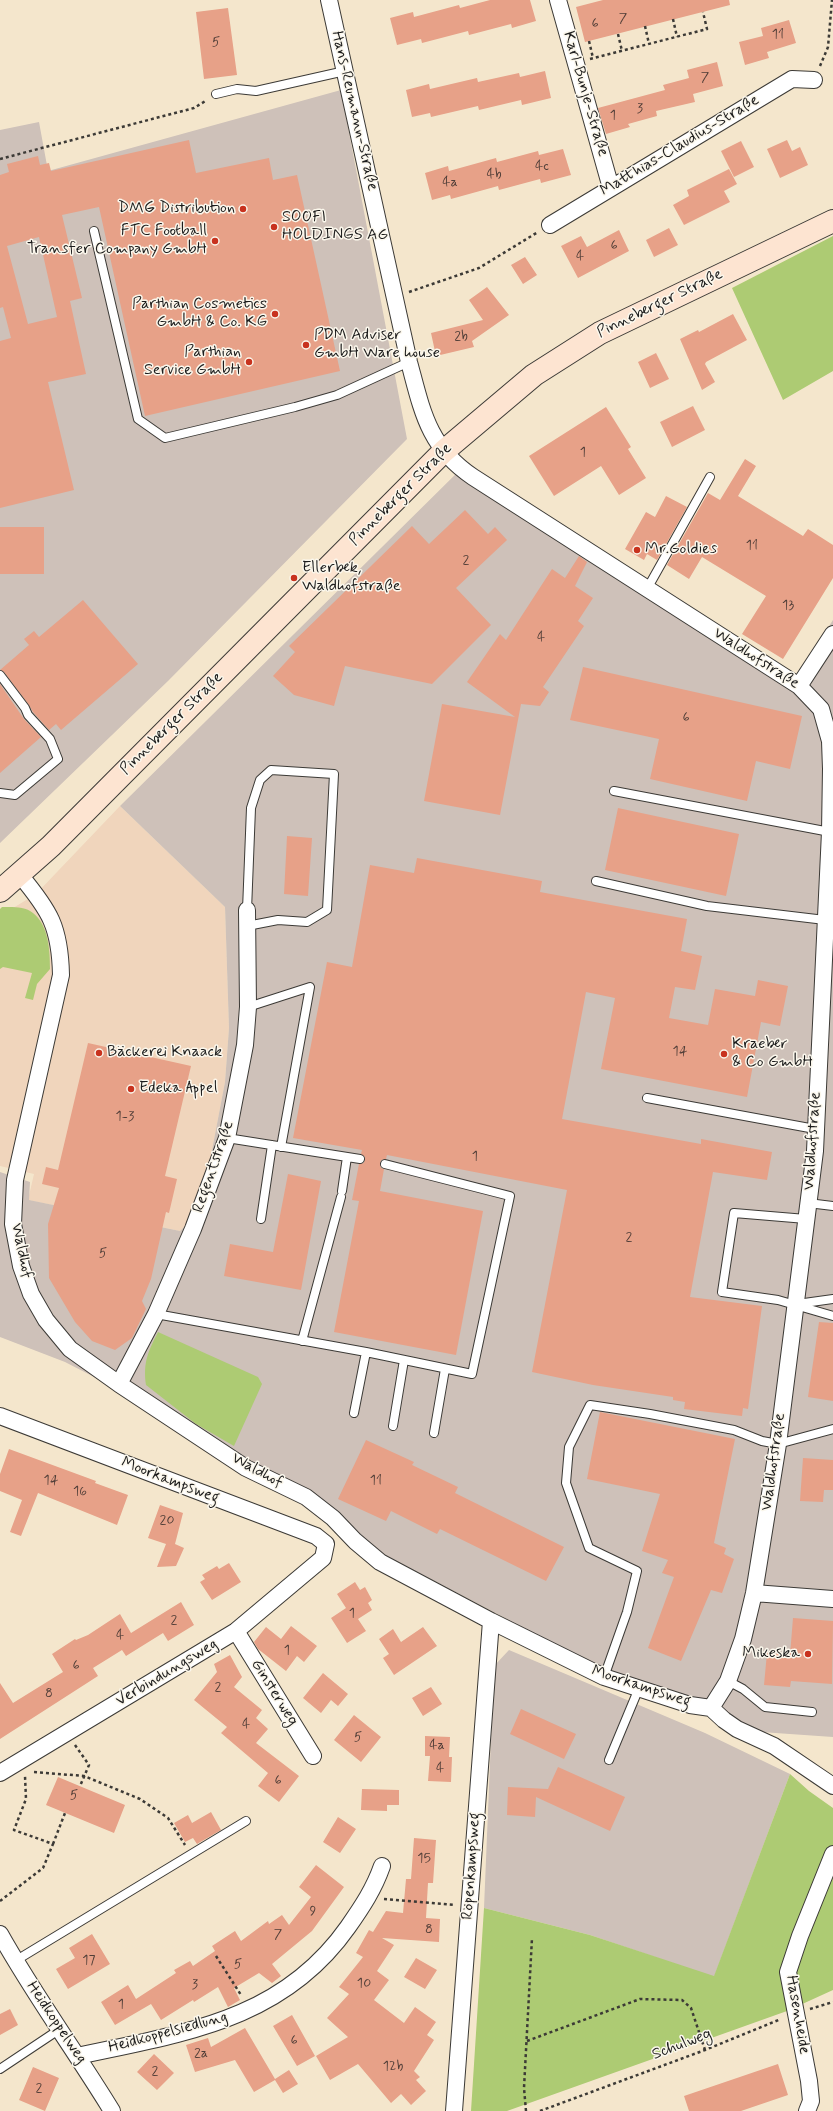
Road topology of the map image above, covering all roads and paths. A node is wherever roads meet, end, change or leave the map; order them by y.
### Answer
1 (329, 0) edge
2 (558, 0) edge
3 (832, 0) edge
4 (703, 12) dead end
5 (673, 19) dead end
6 (645, 26) dead end
7 (618, 34) dead end
8 (678, 36) junction
9 (589, 41) dead end
10 (649, 44) junction
11 (622, 51) junction
12 (594, 58) junction
13 (576, 63) junction
14 (345, 71) junction
15 (814, 80) joint
16 (216, 94) joint
17 (0, 159) edge
18 (611, 188) junction
19 (833, 221) edge
20 (550, 225) joint
21 (94, 231) dead end
22 (395, 298) junction
23 (409, 362) junction
24 (444, 451) junction
25 (710, 477) dead end
26 (647, 589) junction
27 (833, 634) edge
28 (0, 675) edge
29 (799, 686) junction
30 (832, 763) edge
31 (614, 791) dead end
32 (0, 792) edge
33 (831, 838) edge
34 (20, 875) junction
35 (596, 881) dead end
36 (0, 891) edge
37 (247, 918) junction
38 (825, 920) junction
39 (248, 1007) junction
40 (827, 1020) edge
41 (647, 1098) dead end
42 (815, 1128) junction
43 (228, 1138) junction
44 (272, 1145) junction
45 (281, 1147) junction
46 (347, 1157) junction
47 (360, 1159) dead end
48 (385, 1164) dead end
49 (833, 1206) edge
50 (807, 1211) junction
51 (261, 1219) dead end
52 (833, 1299) edge
53 (794, 1304) junction
54 (156, 1314) junction
55 (833, 1316) edge
56 (302, 1341) junction
57 (366, 1352) junction
58 (404, 1360) junction
59 (445, 1369) junction
60 (118, 1384) junction
61 (354, 1413) dead end
62 (0, 1416) edge
63 (393, 1426) dead end
64 (833, 1428) edge
65 (434, 1433) dead end
66 (778, 1444) junction
67 (323, 1558) joint
68 (380, 1562) joint
69 (754, 1594) junction
70 (833, 1599) edge
71 (491, 1621) junction
72 (236, 1631) junction
73 (604, 1678) junction
74 (728, 1681) junction
75 (639, 1688) junction
76 (711, 1708) junction
77 (812, 1712) dead end
78 (67, 1733) junction
79 (313, 1756) dead end
80 (609, 1760) dead end
81 (23, 1766) junction
82 (0, 1773) edge
83 (84, 1776) junction
84 (80, 1786) dead end
85 (833, 1786) edge
86 (65, 1813) dead end
87 (246, 1821) dead end
88 (52, 1844) junction
89 (833, 1854) edge
90 (191, 1855) junction
91 (382, 1866) dead end
92 (369, 1897) junction
93 (0, 1901) edge
94 (469, 1906) junction
95 (0, 1934) edge
96 (532, 1938) dead end
97 (216, 1956) dead end
98 (15, 1961) junction
99 (833, 2002) edge
100 (250, 2009) junction
101 (796, 2013) junction
102 (60, 2029) junction
103 (527, 2041) junction
104 (705, 2050) junction
105 (78, 2056) junction
106 (0, 2069) edge
107 (112, 2111) edge
108 (454, 2111) edge
109 (526, 2111) edge
110 (540, 2111) edge
111 (808, 2111) edge

1 - 14 street, Hans-Reumann-Straße
2 - 13 street, Karl-Bunje-Straße
3 - 15 path
4 - 8 path
5 - 8 path
6 - 10 path
7 - 11 path
8 - 10 path
9 - 12 path
10 - 11 path
11 - 12 path
12 - 13 path
13 - 18 street, Karl-Bunje-Straße
14 - 16 lane
14 - 22 street, Hans-Reumann-Straße
15 - 18 street, Matthias-Claudius-Straße
16 - 17 path
18 - 20 street, Matthias-Claudius-Straße
19 - 24 main road, Pinneberger Straße
20 - 22 path
21 - 23 lane
22 - 23 street, Hans-Reumann-Straße
23 - 24 street, Hans-Reumann-Straße
24 - 26 street, Waldhofstraße
24 - 34 main road, Pinneberger Straße
25 - 26 lane
26 - 29 street, Waldhofstraße
27 - 29 street
28 - 32 lane
29 - 30 street, Waldhofstraße
30 - 33 street, Waldhofstraße
31 - 33 lane
33 - 38 street, Waldhofstraße
34 - 36 main road, Pinneberger Straße
34 - 60 street, Waldhof
35 - 38 lane
37 - 37 lane
37 - 39 street, Regentstraße
38 - 40 street, Waldhofstraße
39 - 43 street, Regentstraße
39 - 45 lane
40 - 42 street, Waldhofstraße
41 - 42 lane
42 - 50 street, Waldhofstraße
43 - 44 lane
43 - 54 street, Regentstraße
44 - 45 lane
44 - 51 lane
45 - 46 lane
46 - 47 lane
46 - 56 lane
48 - 59 lane
49 - 50 lane
50 - 53 street, Waldhofstraße
50 - 53 lane
52 - 53 lane
53 - 55 lane
53 - 66 street, Waldhofstraße
54 - 56 lane
54 - 60 street, Regentstraße
56 - 57 lane
57 - 58 lane
57 - 61 lane
58 - 59 lane
58 - 63 lane
59 - 65 lane
60 - 68 street, Waldhof
62 - 67 street, Moorkampsweg
64 - 66 lane
66 - 69 street, Waldhofstraße
66 - 73 lane
67 - 72 street, Verbindungsweg
68 - 71 street, Moorkampsweg
69 - 70 street
69 - 74 street, Waldhofstraße
71 - 73 street, Moorkampsweg
71 - 94 street, Röpenkampsweg
72 - 78 street, Verbindungsweg
72 - 79 street, Ginsterweg
73 - 75 street, Moorkampsweg
74 - 76 street, Waldhofstraße
74 - 77 lane
75 - 76 street, Moorkampsweg
75 - 80 lane
76 - 85 street, Moorkampsweg
78 - 81 street, Verbindungsweg
78 - 83 path
81 - 82 street, Verbindungsweg
81 - 83 path
81 - 88 path
83 - 84 path
83 - 90 path
86 - 88 path
87 - 90 lane
88 - 93 path
89 - 101 street, Hasenheide
90 - 98 lane
91 - 92 street, Heidkoppelsiedlung
92 - 94 path
92 - 100 street, Heidkoppelsiedlung
94 - 108 street, Röpenkampsweg
95 - 98 street, Heidkoppelweg
96 - 103 path
97 - 100 path
98 - 102 street, Heidkoppelweg
99 - 101 path, Schulweg
100 - 105 street, Heidkoppelsiedlung
101 - 104 path, Schulweg
101 - 111 street, Hasenheide
102 - 105 street, Heidkoppelweg
102 - 106 lane
103 - 104 path
103 - 109 path
104 - 110 path, Schulweg
105 - 107 street, Heidkoppelweg

